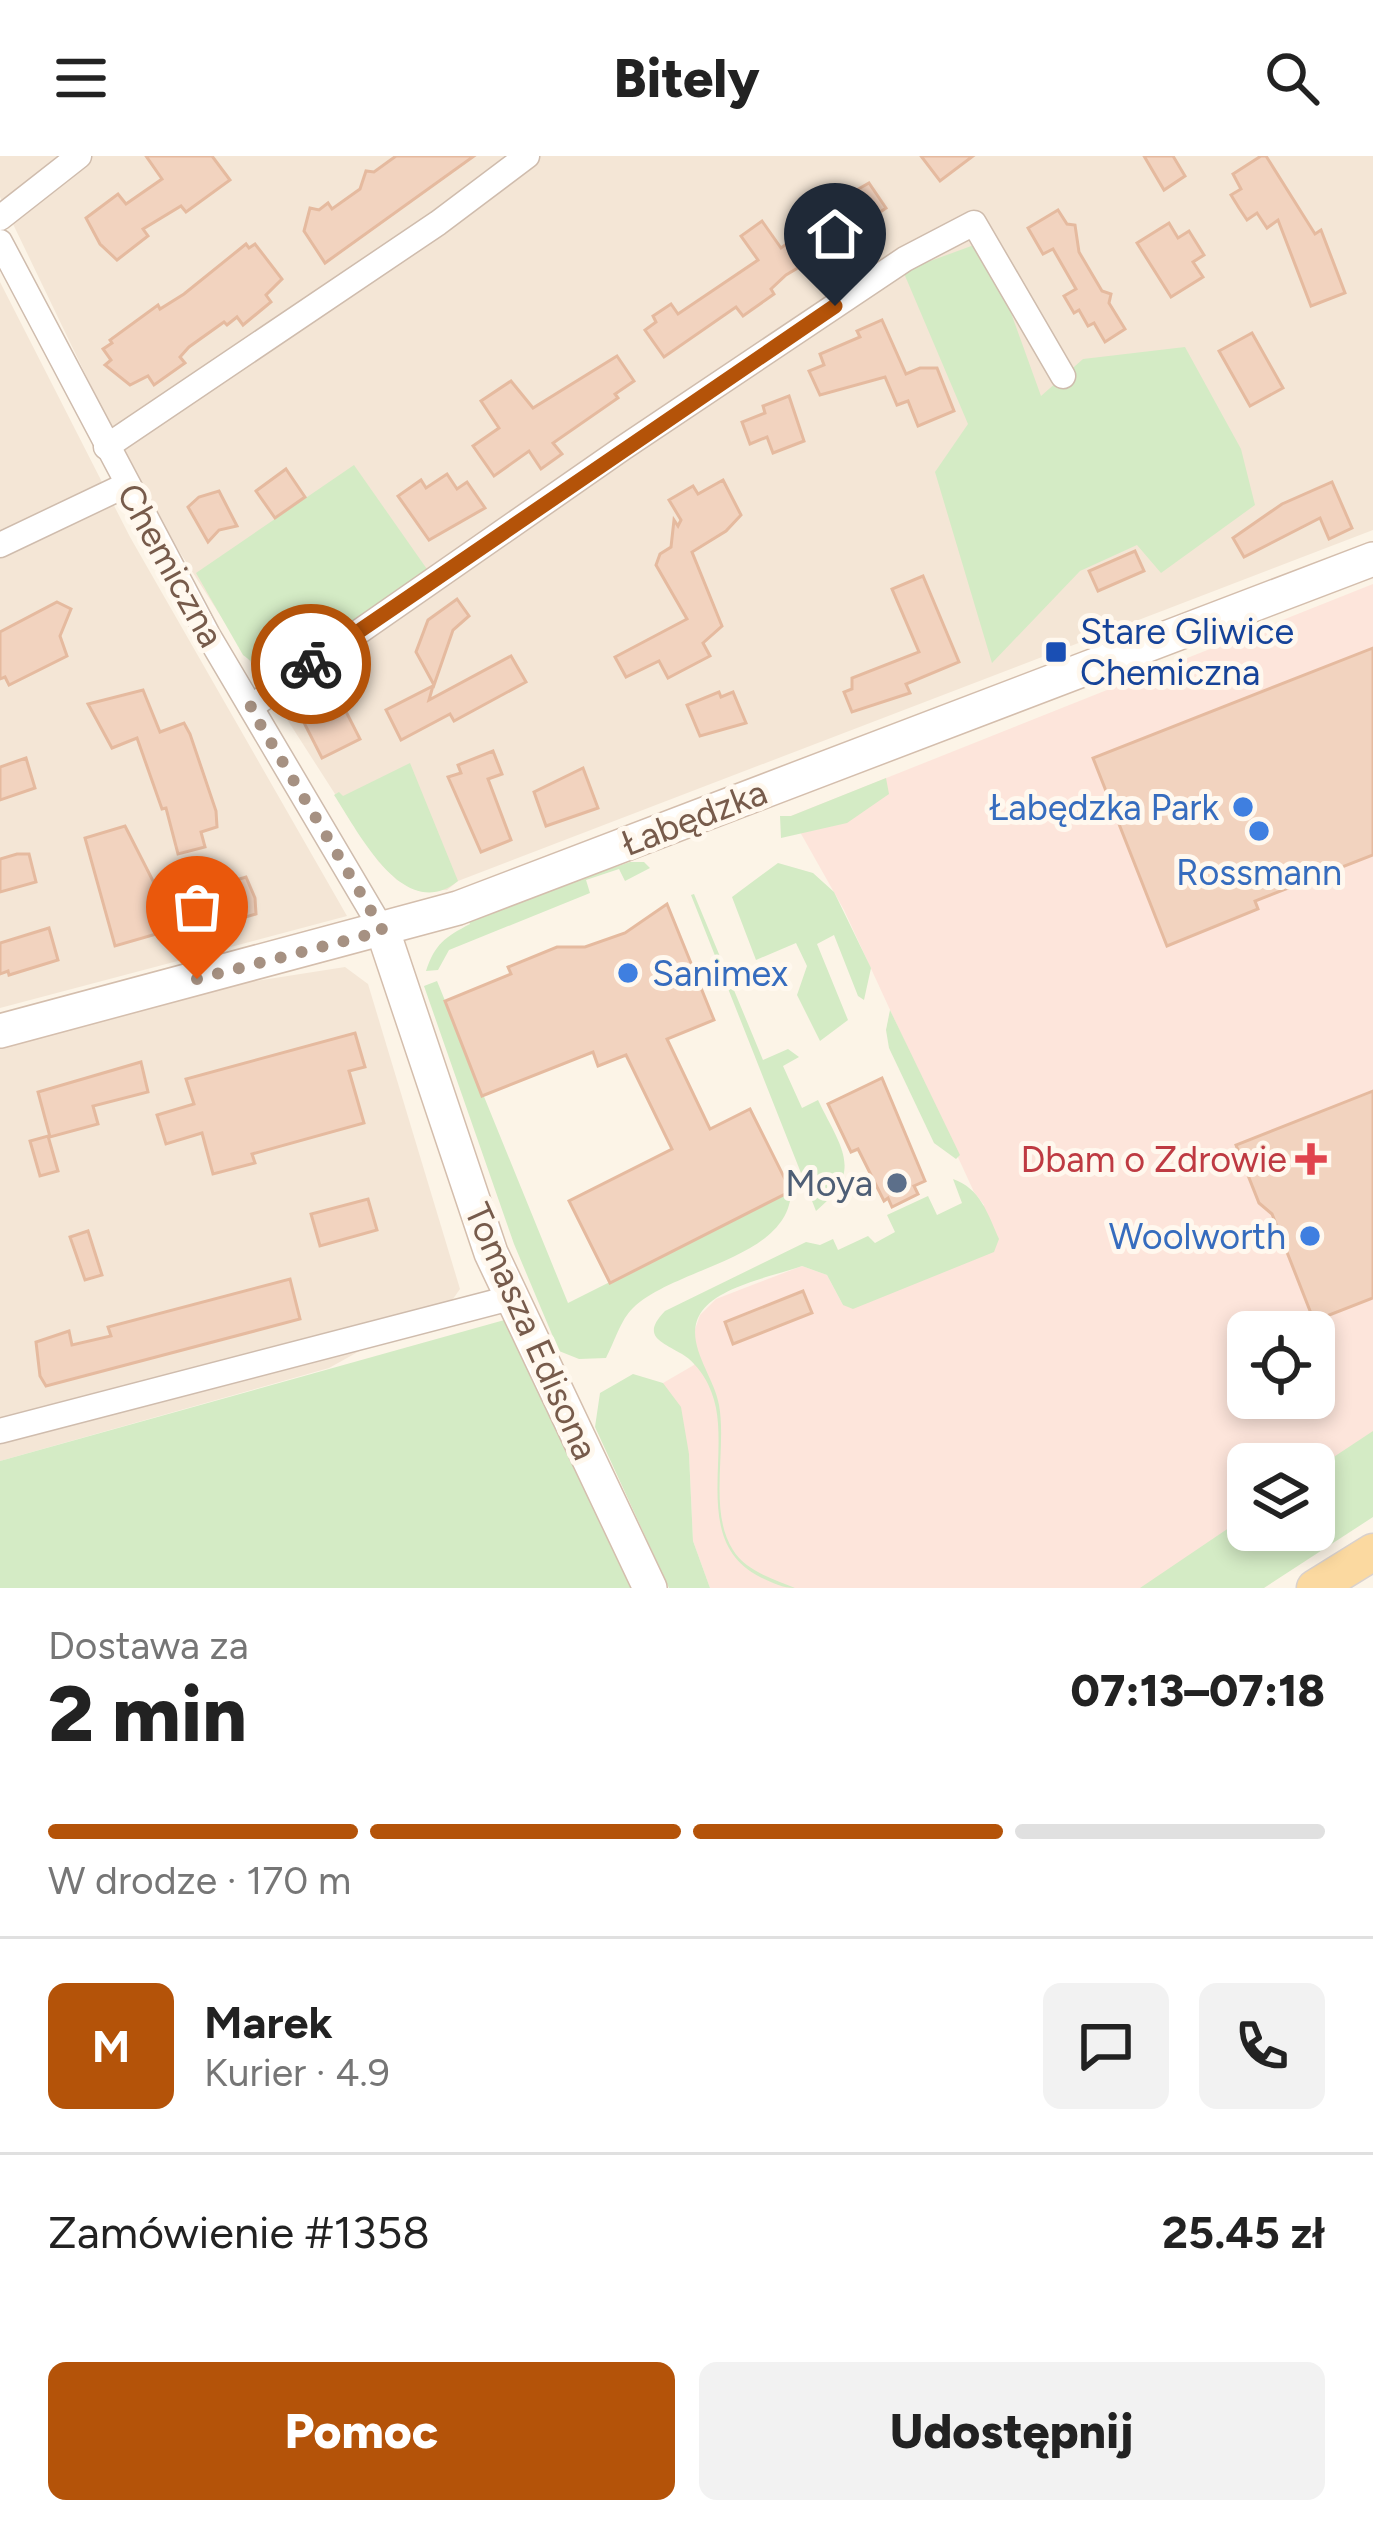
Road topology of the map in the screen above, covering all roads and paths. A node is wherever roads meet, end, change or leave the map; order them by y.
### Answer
1 (79, 156) edge
2 (527, 156) edge
3 (0, 218) edge
4 (3, 257) edge
5 (1063, 376) dead end
6 (106, 447) junction
7 (126, 484) junction
8 (0, 545) edge
9 (1373, 559) edge
10 (250, 707) junction
11 (383, 931) junction
12 (0, 1031) edge
13 (510, 1298) junction
14 (0, 1431) edge
15 (1373, 1552) edge
16 (650, 1588) edge
17 (1315, 1588) edge

1 - 3 street
2 - 6 street, Chemiczna
4 - 6 street, Chemiczna
5 - 10 street
6 - 7 street, Chemiczna
7 - 8 street
7 - 10 street, Chemiczna
9 - 11 street, Łabędzka
10 - 11 street, Chemiczna
11 - 12 street, Łabędzka
11 - 13 street, Tomasza Edisona
13 - 14 street
13 - 16 street, Tomasza Edisona
15 - 17 main road

